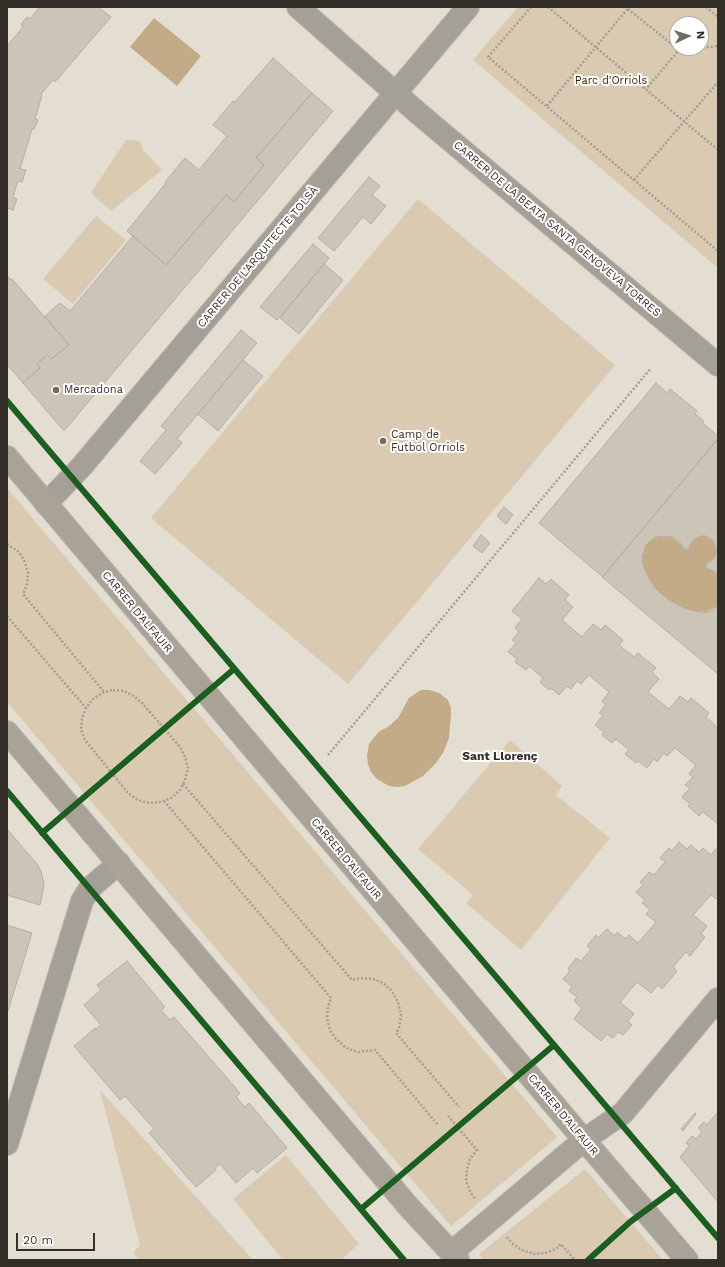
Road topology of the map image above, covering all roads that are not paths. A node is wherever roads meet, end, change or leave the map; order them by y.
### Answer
1 (298, 7) edge
2 (468, 7) edge
3 (396, 93) junction
4 (718, 365) edge
5 (7, 457) edge
6 (46, 504) junction
7 (7, 732) edge
8 (119, 863) junction
9 (718, 999) edge
10 (584, 1140) junction
11 (7, 1144) edge
12 (455, 1257) edge
13 (687, 1260) edge

1 - 3 street, CARRER DE LA BEATA SANTA GENOVEVA TORRES
2 - 3 street, CARRER DE L'ARQUITECTE TOLSÀ
3 - 4 street, CARRER DE LA BEATA SANTA GENOVEVA TORRES
3 - 6 street, CARRER DE L'ARQUITECTE TOLSÀ
5 - 6 main road, CARRER D'ALFAUIR
6 - 10 main road, CARRER D'ALFAUIR
7 - 8 main road
8 - 11 street
8 - 12 main road
9 - 10 street
10 - 12 main road
10 - 13 main road, CARRER D'ALFAUIR

